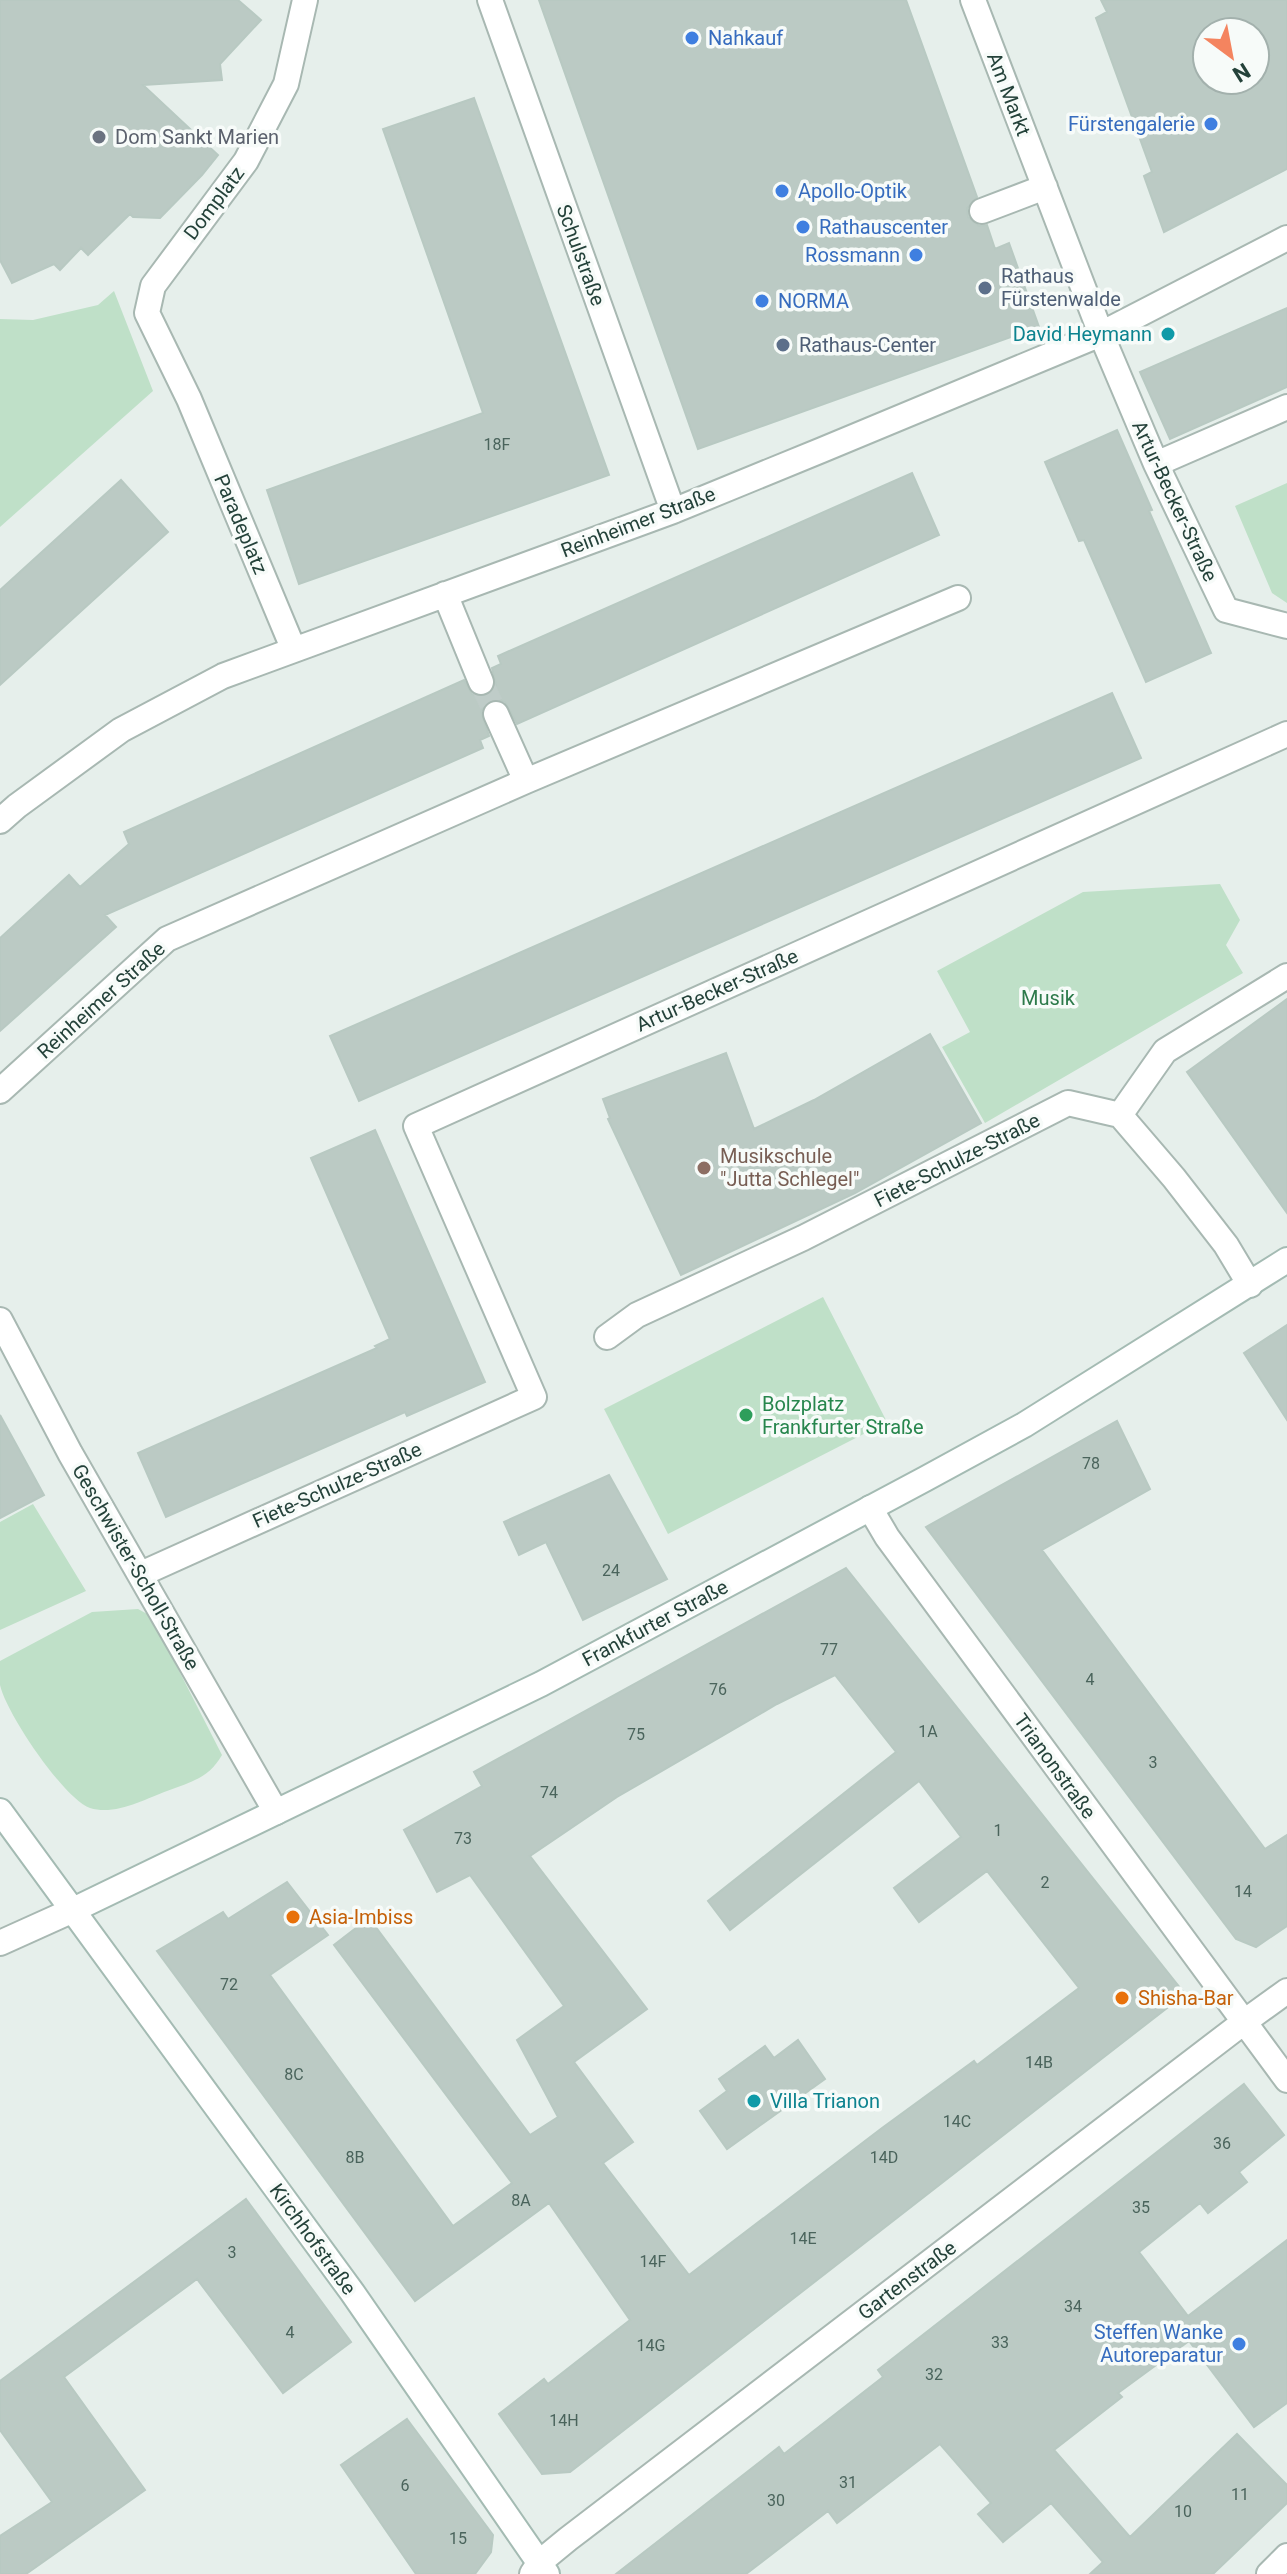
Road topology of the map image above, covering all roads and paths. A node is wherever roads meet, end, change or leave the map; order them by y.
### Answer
1 (305, 0) edge
2 (490, 0) edge
3 (973, 0) edge
4 (1045, 187) junction
5 (982, 211) dead end
6 (1287, 238) edge
7 (1101, 334) junction
8 (189, 399) joint
9 (1287, 407) edge
10 (1156, 464) junction
11 (673, 511) junction
12 (445, 594) junction
13 (958, 598) dead end
14 (1287, 626) edge
15 (293, 648) junction
16 (481, 682) tunnel mouth
17 (496, 714) tunnel mouth
18 (1287, 734) edge
19 (526, 781) junction
20 (0, 821) edge
21 (1287, 976) edge
22 (0, 1091) edge
23 (1120, 1115) junction
24 (1287, 1260) edge
25 (1250, 1285) junction
26 (0, 1320) edge
27 (607, 1337) dead end
28 (534, 1397) joint
29 (870, 1508) junction
30 (141, 1574) junction
31 (0, 1811) edge
32 (276, 1812) junction
33 (71, 1911) junction
34 (0, 1943) edge
35 (1287, 1991) edge
36 (1244, 2022) junction
37 (1287, 2080) edge
38 (1287, 2556) edge
39 (539, 2570) edge
40 (1269, 2574) edge

1 - 8 street, Domplatz
2 - 11 street, Schulstraße
3 - 4 street, Am Markt
4 - 5 street
4 - 7 street, Am Markt
6 - 7 street, Reinheimer Straße
7 - 10 street, Artur-Becker-Straße
7 - 11 street, Reinheimer Straße
8 - 15 street, Paradeplatz
9 - 10 street
10 - 14 street, Artur-Becker-Straße
11 - 12 street, Reinheimer Straße
12 - 15 street, Reinheimer Straße
12 - 16 street
13 - 19 street, Reinheimer Straße
15 - 20 street, Reinheimer Straße
17 - 19 street
18 - 28 street, Artur-Becker-Straße
19 - 22 street, Reinheimer Straße
21 - 23 street
23 - 25 street
23 - 27 street, Fiete-Schulze-Straße
24 - 25 street, Frankfurter Straße
25 - 29 street, Frankfurter Straße
26 - 30 street, Geschwister-Scholl-Straße
28 - 30 street, Fiete-Schulze-Straße
29 - 32 street, Frankfurter Straße
29 - 36 street, Trianonstraße
30 - 32 street, Geschwister-Scholl-Straße
31 - 33 street
32 - 33 street, Frankfurter Straße
33 - 34 street, Frankfurter Straße
33 - 39 street, Kirchhofstraße
35 - 36 street, Gartenstraße
36 - 37 street, Trianonstraße
36 - 39 street, Gartenstraße
38 - 40 street

